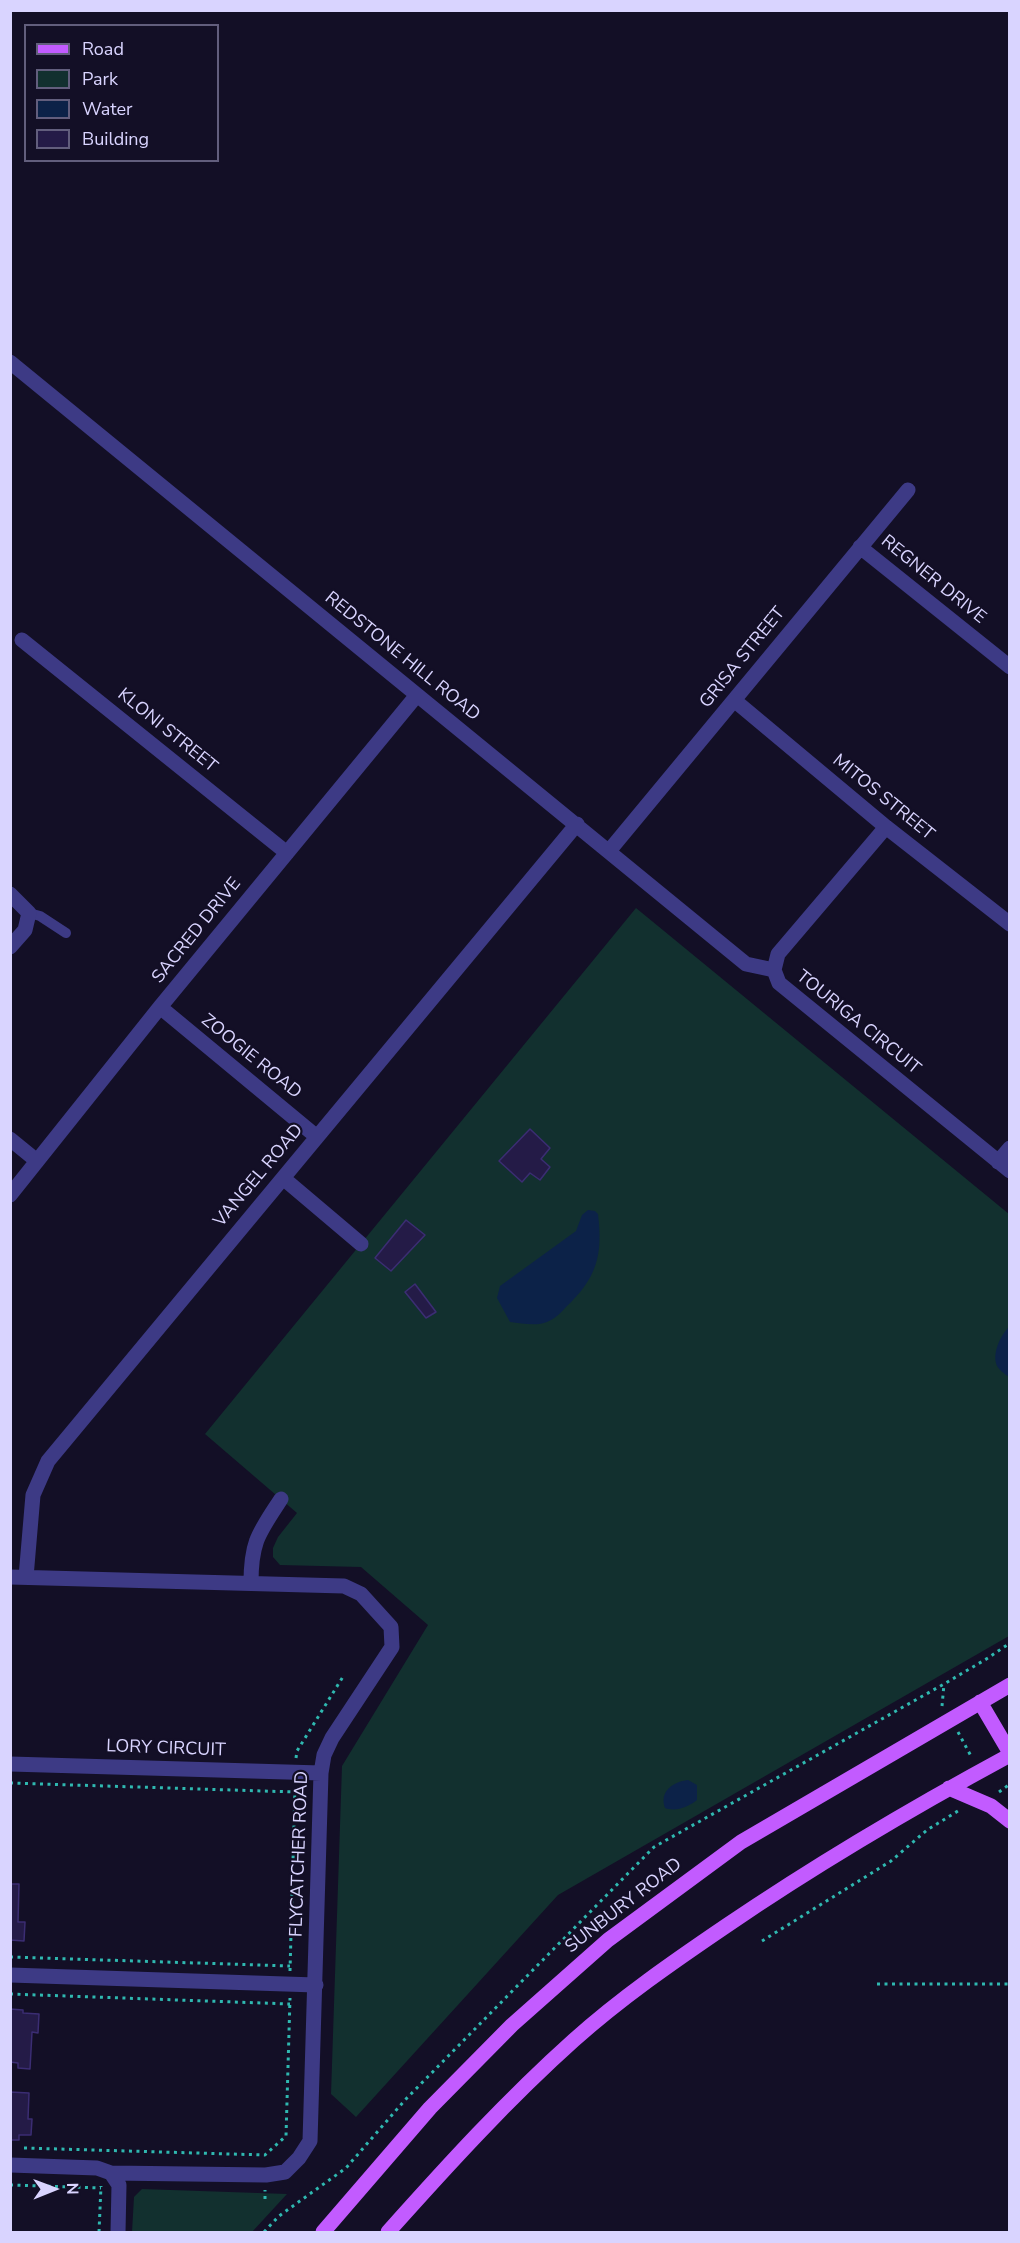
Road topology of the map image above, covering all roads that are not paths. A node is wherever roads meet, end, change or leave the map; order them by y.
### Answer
1 (10, 362) edge
2 (908, 490) dead end
3 (860, 547) junction
4 (22, 640) dead end
5 (1007, 661) edge
6 (417, 695) junction
7 (734, 700) junction
8 (577, 824) junction
9 (886, 826) junction
10 (609, 851) junction
11 (286, 853) junction
12 (10, 894) edge
13 (29, 914) junction
14 (1010, 924) edge
15 (66, 933) dead end
16 (10, 947) edge
17 (774, 970) junction
18 (160, 1007) junction
19 (317, 1137) junction
20 (10, 1139) edge
21 (1010, 1148) edge
22 (37, 1161) junction
23 (1004, 1167) edge
24 (283, 1178) junction
25 (10, 1195) edge
26 (361, 1244) dead end
27 (281, 1499) dead end
28 (18, 1577) edge
29 (251, 1583) junction
30 (1009, 1686) edge
31 (980, 1702) junction
32 (1010, 1754) edge
33 (10, 1764) edge
34 (321, 1773) junction
35 (949, 1788) junction
36 (1010, 1821) edge
37 (10, 1975) edge
38 (315, 1985) junction
39 (10, 2165) edge
40 (106, 2171) junction
41 (118, 2232) edge
42 (322, 2232) edge
43 (388, 2232) edge

1 - 6 street, REDSTONE HILL ROAD
2 - 3 street, GRISA STREET
3 - 5 street, REGNER DRIVE
3 - 7 street, GRISA STREET
4 - 11 street, KLONI STREET
6 - 8 street, REDSTONE HILL ROAD
6 - 11 street, SACRED DRIVE
7 - 9 street, MITOS STREET
7 - 10 street, GRISA STREET
8 - 10 street, REDSTONE HILL ROAD
8 - 19 street, VANGEL ROAD
9 - 14 street, MITOS STREET
9 - 17 street, TOURIGA CIRCUIT
10 - 17 street, REDSTONE HILL ROAD
11 - 18 street, SACRED DRIVE
12 - 13 street
13 - 15 lane
13 - 16 street
17 - 23 street, TOURIGA CIRCUIT
18 - 19 street, ZOOGIE ROAD
18 - 22 street, SACRED DRIVE
19 - 24 street, VANGEL ROAD
20 - 22 street
21 - 23 street
22 - 25 street, SACRED DRIVE
24 - 26 street
24 - 28 street, VANGEL ROAD
27 - 29 street
28 - 29 street, FLYCATCHER ROAD
29 - 34 street, FLYCATCHER ROAD
30 - 31 main road, SUNBURY ROAD
31 - 32 main road
31 - 42 main road, SUNBURY ROAD
32 - 35 main road
33 - 34 street, LORY CIRCUIT
34 - 38 street, FLYCATCHER ROAD
35 - 36 main road
35 - 43 main road
37 - 38 street
38 - 40 street, FLYCATCHER ROAD
39 - 40 street
40 - 41 street

